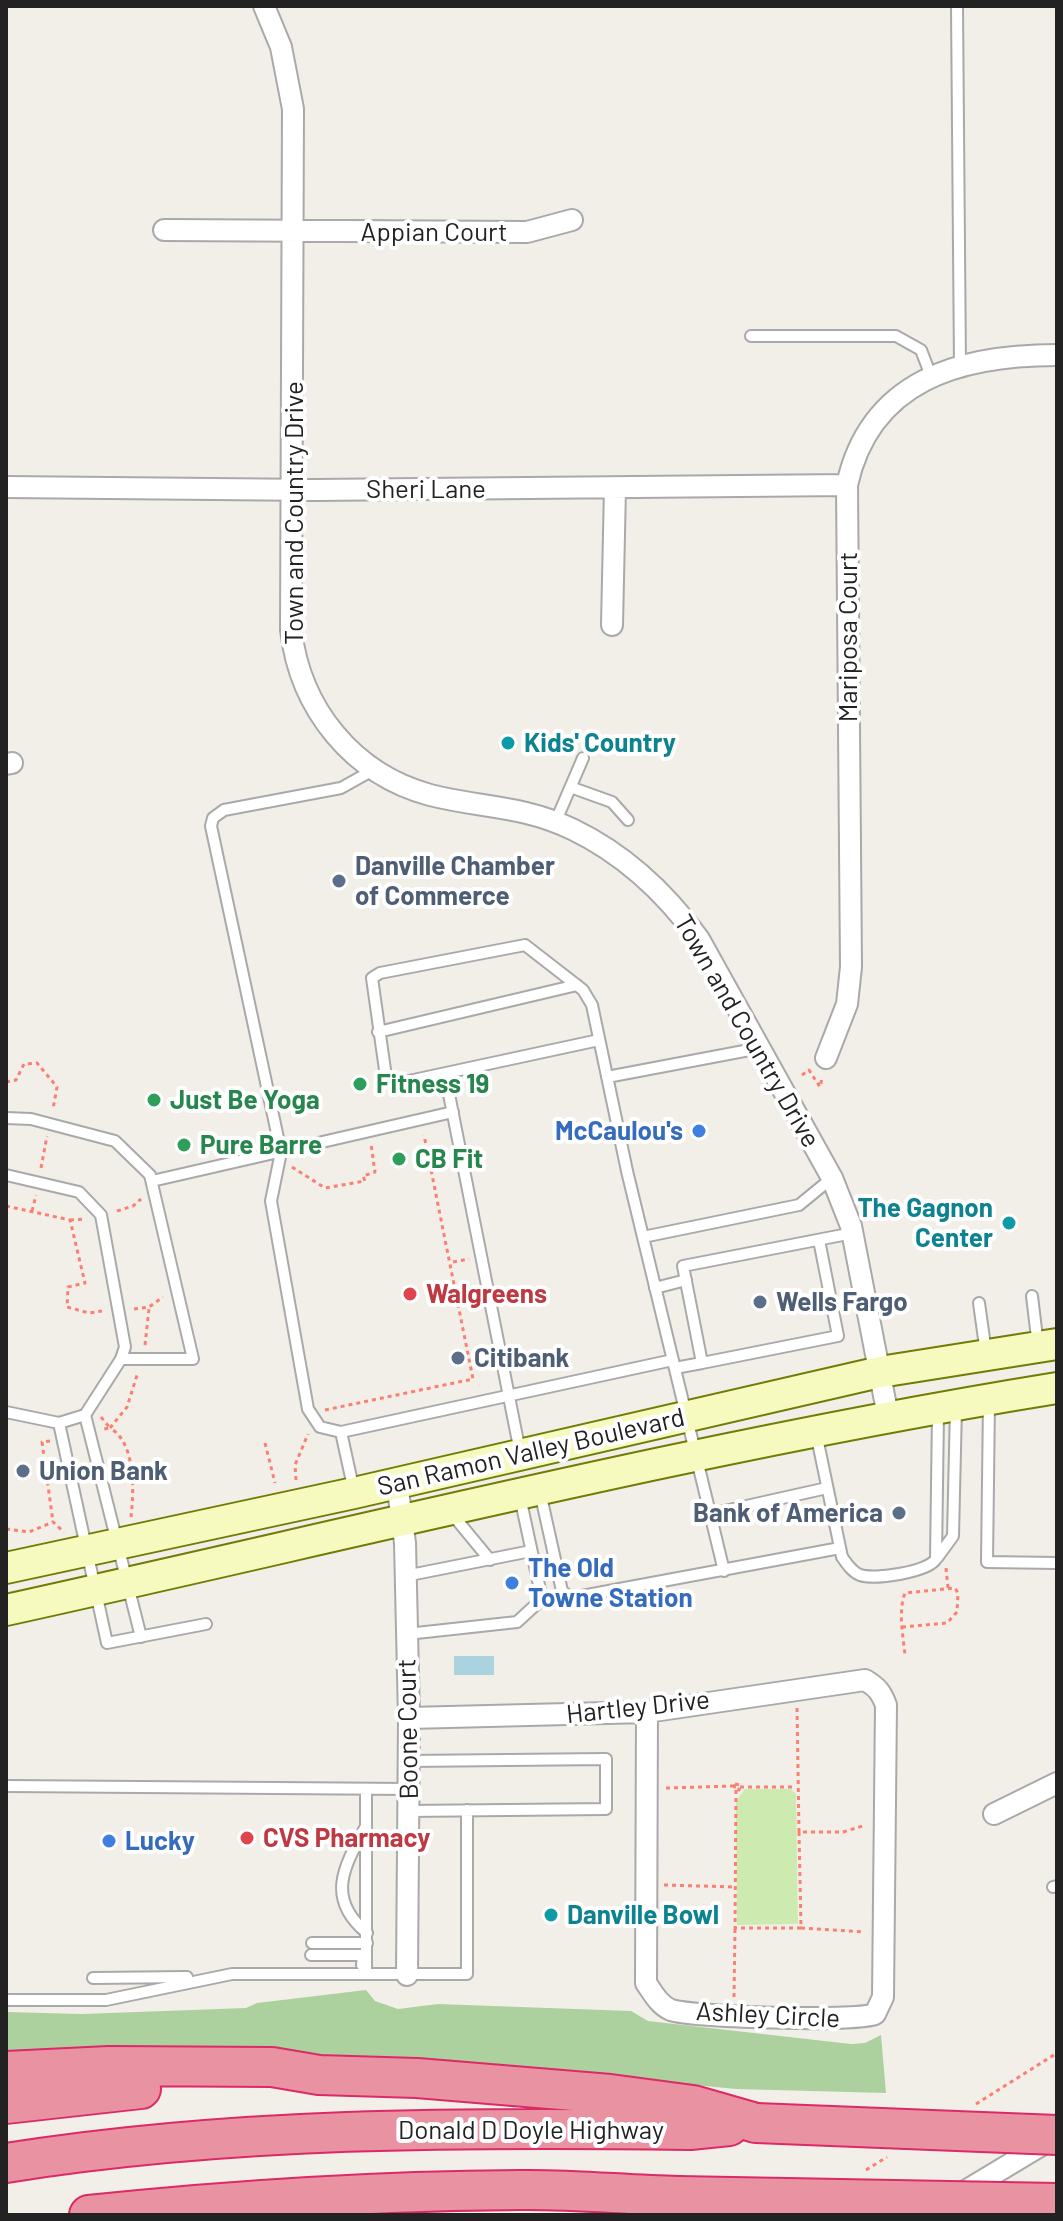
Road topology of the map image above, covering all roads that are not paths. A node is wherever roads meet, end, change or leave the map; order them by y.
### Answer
1 (264, 6) edge
2 (957, 6) edge
3 (572, 220) dead end
4 (164, 230) dead end
5 (295, 232) junction
6 (751, 336) dead end
7 (1057, 355) edge
8 (960, 367) junction
9 (931, 376) junction
10 (847, 485) junction
11 (6, 487) edge
12 (615, 488) junction
13 (292, 490) junction
14 (612, 625) dead end
15 (583, 758) dead end
16 (375, 769) junction
17 (573, 788) junction
18 (628, 820) dead end
19 (555, 823) junction
20 (577, 985) junction
21 (378, 1032) junction
22 (599, 1040) junction
23 (760, 1048) junction
24 (826, 1058) dead end
25 (445, 1074) junction
26 (607, 1077) junction
27 (453, 1112) junction
28 (6, 1118) edge
29 (281, 1152) junction
30 (6, 1175) edge
31 (832, 1178) junction
32 (152, 1181) junction
33 (853, 1233) junction
34 (643, 1237) junction
35 (819, 1240) junction
36 (686, 1280) junction
37 (655, 1288) junction
38 (1032, 1296) dead end
39 (979, 1303) dead end
40 (1048, 1345) edge
41 (986, 1355) junction
42 (121, 1359) junction
43 (702, 1363) junction
44 (674, 1364) junction
45 (880, 1372) junction
46 (1057, 1388) edge
47 (507, 1396) junction
48 (989, 1399) junction
49 (947, 1406) junction
50 (6, 1412) edge
51 (85, 1415) junction
52 (888, 1416) junction
53 (687, 1417) junction
54 (59, 1423) junction
55 (815, 1431) junction
56 (341, 1432) junction
57 (521, 1455) junction
58 (697, 1456) junction
59 (397, 1483) junction
60 (827, 1488) junction
61 (529, 1491) junction
62 (354, 1493) junction
63 (448, 1509) junction
64 (711, 1514) junction
65 (403, 1519) junction
66 (125, 1530) junction
67 (75, 1541) junction
68 (840, 1548) junction
69 (531, 1551) junction
70 (936, 1559) junction
71 (490, 1560) junction
72 (1057, 1563) edge
73 (6, 1568) edge
74 (724, 1571) junction
75 (405, 1576) junction
76 (127, 1583) junction
77 (94, 1591) junction
78 (6, 1610) edge
79 (206, 1624) dead end
80 (407, 1634) junction
81 (141, 1637) junction
82 (865, 1680) joint
83 (647, 1712) junction
84 (409, 1718) junction
85 (409, 1761) junction
86 (1057, 1783) edge
87 (6, 1786) edge
88 (366, 1789) junction
89 (409, 1789) junction
90 (467, 1810) junction
91 (408, 1811) junction
92 (994, 1814) dead end
93 (366, 1827) junction
94 (367, 1938) junction
95 (364, 1975) junction
96 (407, 1975) junction
97 (205, 1977) junction
98 (93, 1978) dead end
99 (6, 2000) edge
100 (6, 2071) edge
101 (319, 2075) junction
102 (6, 2104) edge
103 (691, 2117) junction
104 (1057, 2136) edge
105 (6, 2163) edge
106 (667, 2196) junction
107 (1057, 2203) edge
108 (89, 2215) edge
109 (595, 2215) edge
110 (925, 2215) edge

1 - 5 street, Town and Country Drive
2 - 8 lane
3 - 5 street, Appian Court
4 - 5 street, Appian Court
5 - 13 street, Town and Country Drive
6 - 9 lane
7 - 8 street, Mariposa Court
8 - 9 street, Mariposa Court
9 - 10 street, Mariposa Court
10 - 12 street, Sheri Lane
10 - 24 street, Mariposa Court
11 - 13 street, Sheri Lane
12 - 13 street, Sheri Lane
12 - 14 street
13 - 16 street, Town and Country Drive
15 - 17 lane
16 - 19 street, Town and Country Drive
16 - 29 lane
17 - 18 lane
17 - 19 lane
19 - 23 street, Town and Country Drive
20 - 21 lane
20 - 21 lane
20 - 22 lane
21 - 25 lane
22 - 25 lane
22 - 26 lane
23 - 26 lane
23 - 31 street, Town and Country Drive
25 - 27 lane
26 - 34 lane
27 - 29 lane
27 - 47 lane
28 - 32 lane
29 - 32 lane
29 - 56 lane
30 - 42 lane
31 - 33 street, Town and Country Drive
31 - 34 lane
32 - 42 lane
33 - 35 lane
33 - 45 street, Town and Country Drive
34 - 37 lane
35 - 36 lane
35 - 43 lane
36 - 37 lane
36 - 43 lane
37 - 44 lane
38 - 40 lane
39 - 41 lane
40 - 41 main road, San Ramon Valley Boulevard
41 - 45 main road, San Ramon Valley Boulevard
42 - 51 lane
43 - 44 lane
44 - 47 lane
44 - 53 lane
45 - 52 street, Town and Country Drive
45 - 53 main road, San Ramon Valley Boulevard
46 - 48 main road, San Ramon Valley Boulevard
47 - 56 lane
47 - 57 lane
48 - 49 main road, San Ramon Valley Boulevard
48 - 72 lane
49 - 52 main road, San Ramon Valley Boulevard
49 - 70 lane
49 - 70 lane
50 - 54 lane
51 - 54 lane
51 - 66 lane
52 - 55 main road, San Ramon Valley Boulevard
53 - 57 main road, San Ramon Valley Boulevard
53 - 58 lane
54 - 67 lane
55 - 58 main road, San Ramon Valley Boulevard
55 - 60 lane
56 - 62 lane
57 - 59 main road, San Ramon Valley Boulevard
58 - 61 main road, San Ramon Valley Boulevard
58 - 64 lane
59 - 62 main road, San Ramon Valley Boulevard
59 - 65 street, Boone Court
60 - 64 lane
60 - 68 lane
61 - 63 main road, San Ramon Valley Boulevard
61 - 69 lane
61 - 74 lane
62 - 66 main road, San Ramon Valley Boulevard
63 - 65 main road, San Ramon Valley Boulevard
63 - 71 lane
64 - 74 lane
65 - 75 street, Boone Court
65 - 76 main road, San Ramon Valley Boulevard
66 - 67 main road, San Ramon Valley Boulevard
66 - 76 lane
67 - 73 main road, San Ramon Valley Boulevard
67 - 77 lane
68 - 70 lane
68 - 74 lane
69 - 71 lane
69 - 80 lane
71 - 75 lane
75 - 80 street, Boone Court
76 - 77 main road, San Ramon Valley Boulevard
76 - 81 lane
77 - 78 main road, San Ramon Valley Boulevard
77 - 81 lane
79 - 81 lane
80 - 84 street, Boone Court
82 - 83 street, Hartley Drive
82 - 83 street, Ashley Circle
83 - 84 street, Hartley Drive
84 - 85 street, Boone Court
85 - 89 street, Boone Court
85 - 90 lane
86 - 92 street
87 - 88 lane
88 - 89 lane
88 - 93 lane
89 - 91 street, Boone Court
90 - 91 lane
90 - 96 lane
91 - 96 street, Boone Court
93 - 94 lane
93 - 94 lane
94 - 95 lane
94 - 95 lane
95 - 96 lane
95 - 97 lane
97 - 98 lane
97 - 99 lane
100 - 101 highway
101 - 102 highway
101 - 103 highway
103 - 104 highway, bridge
103 - 105 highway, Donald D Doyle Highway
104 - 110 street
106 - 107 highway, bridge
106 - 108 highway
106 - 109 highway

